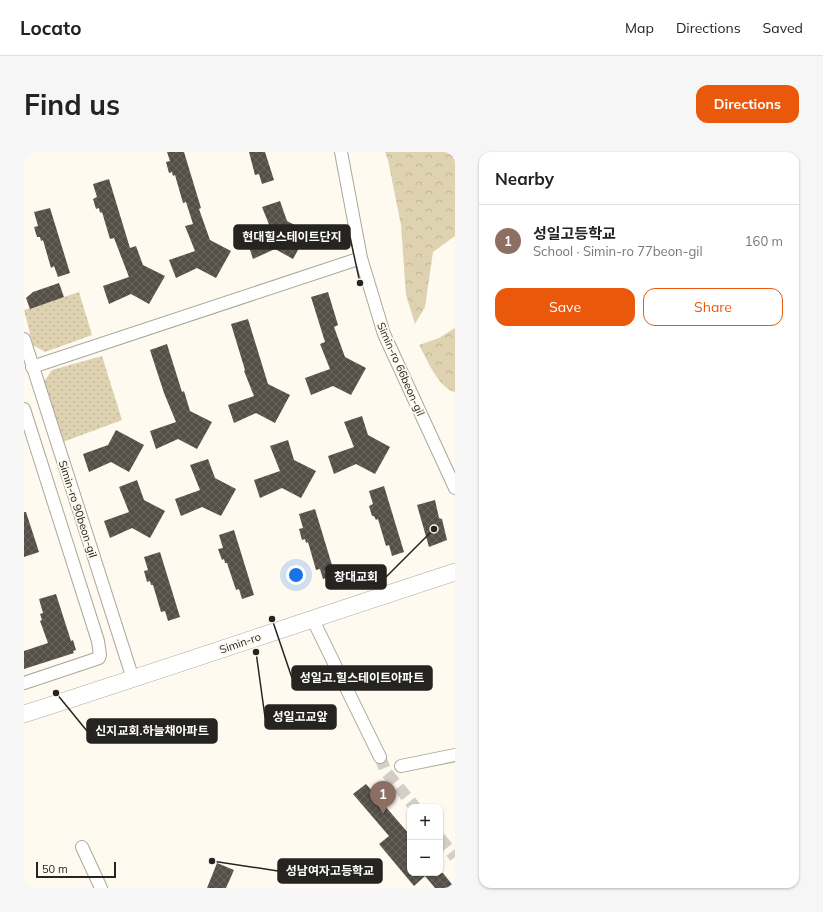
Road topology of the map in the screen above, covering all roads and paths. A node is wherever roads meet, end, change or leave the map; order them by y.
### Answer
1 (342, 152) edge
2 (361, 258) junction
3 (24, 339) edge
4 (32, 367) junction
5 (24, 409) edge
6 (455, 488) edge
7 (455, 572) edge
8 (312, 618) junction
9 (133, 679) junction
10 (24, 683) edge
11 (24, 714) edge
12 (455, 755) edge
13 (380, 757) tunnel mouth
14 (401, 766) dead end
15 (82, 847) dead end
16 (101, 888) edge

1 - 2 street, Simin-ro 66beon-gil
2 - 4 street
2 - 6 street, Simin-ro 66beon-gil
3 - 4 street, Simin-ro 90beon-gil
4 - 9 street, Simin-ro 90beon-gil
5 - 10 street
7 - 8 main road, Simin-ro
8 - 9 main road, Simin-ro
8 - 13 street
9 - 11 main road, Simin-ro
12 - 14 street
15 - 16 street

